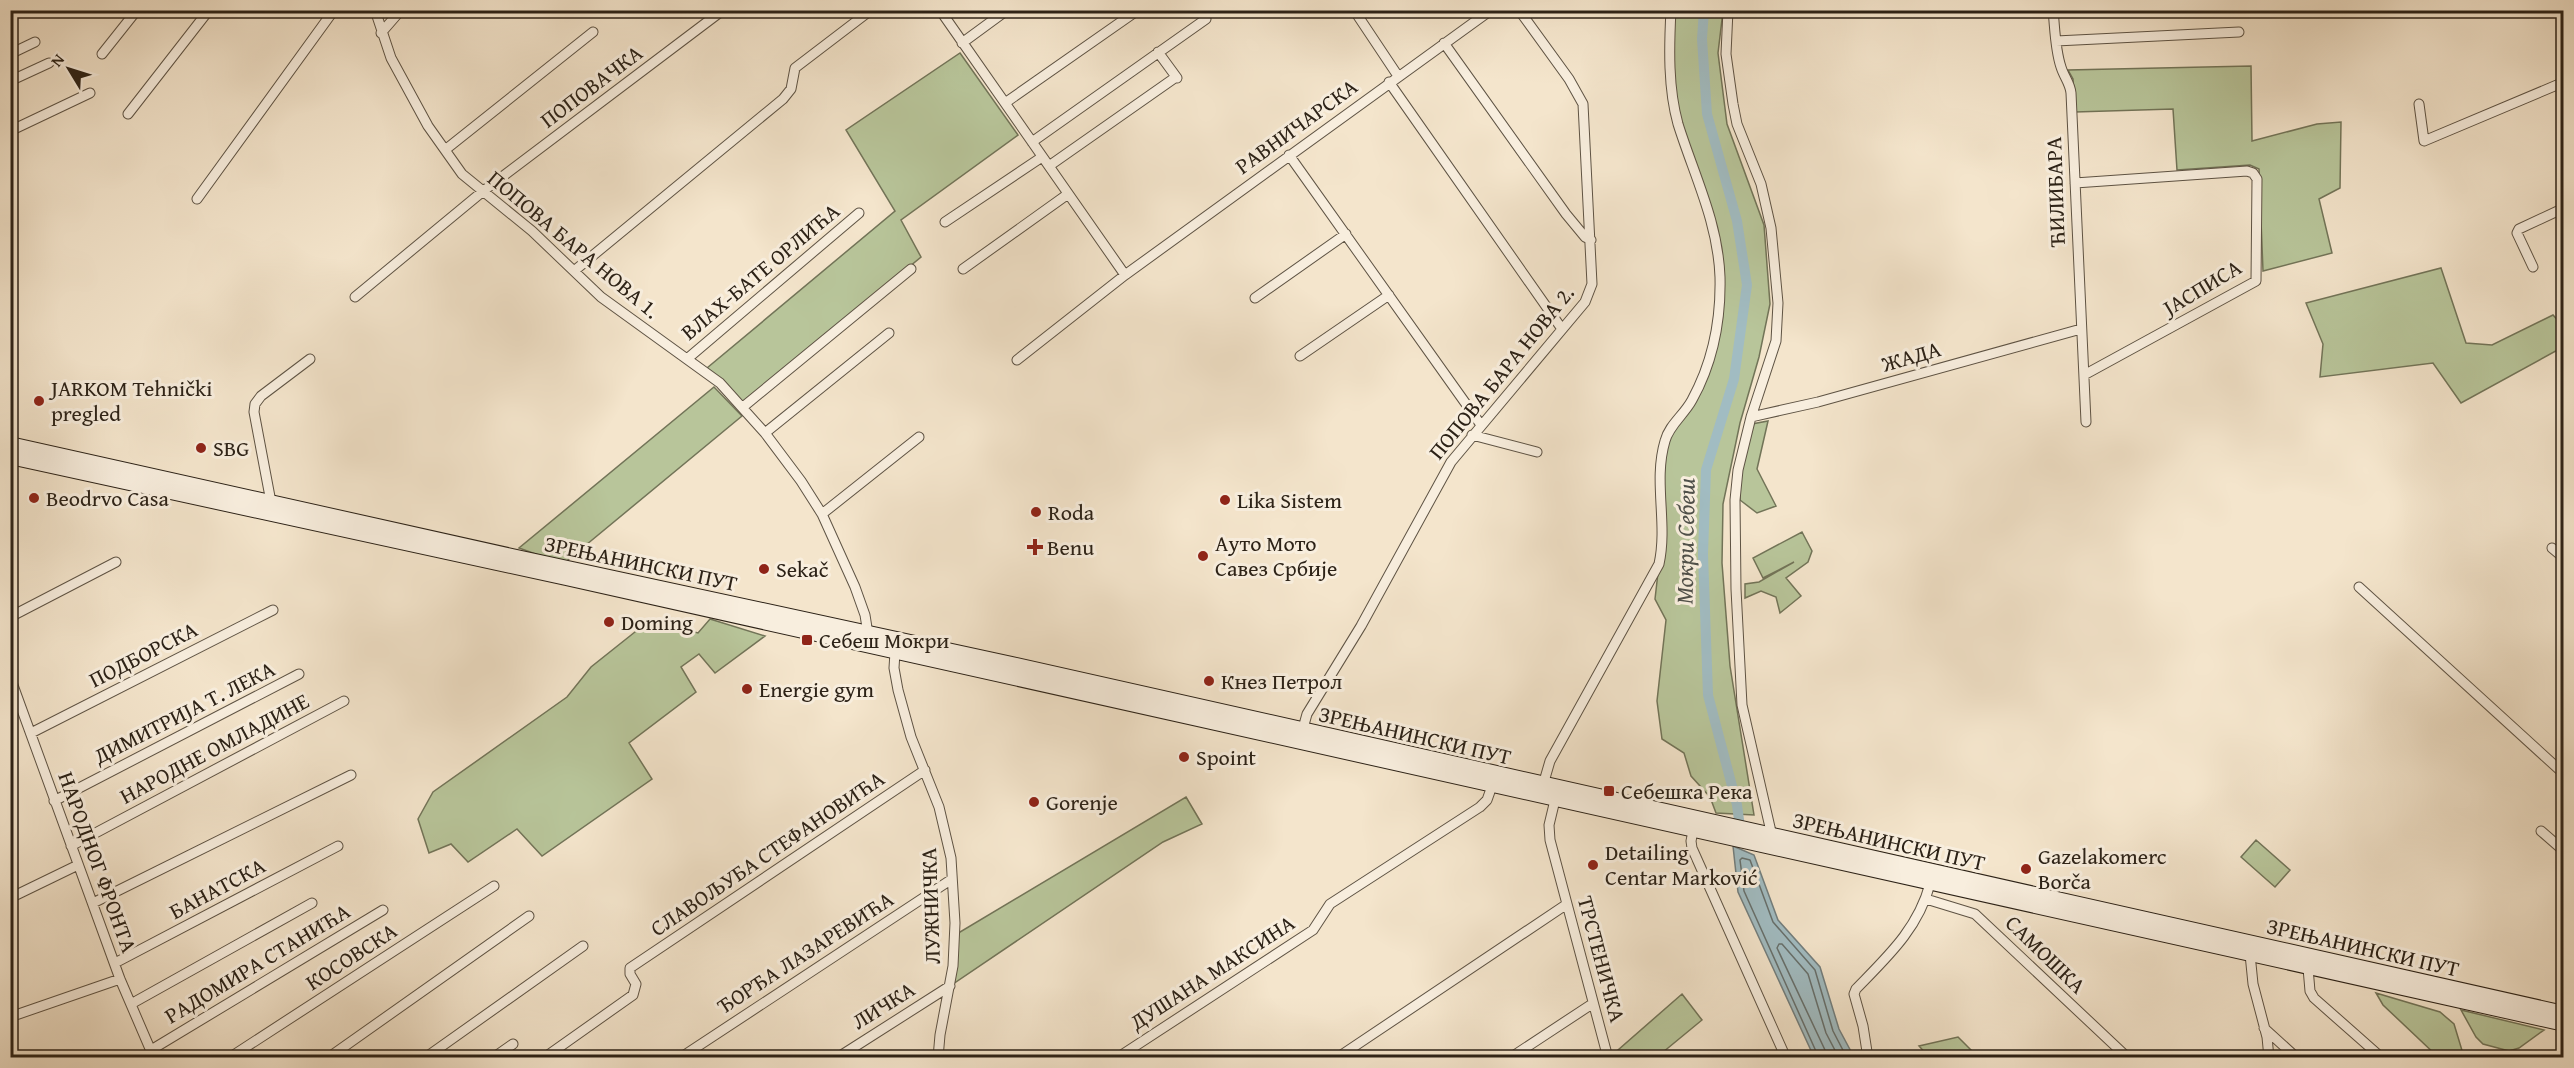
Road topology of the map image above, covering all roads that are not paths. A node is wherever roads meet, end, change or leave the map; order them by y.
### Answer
1 (137, 10) edge
2 (209, 10) edge
3 (334, 10) edge
4 (375, 10) edge
5 (401, 10) edge
6 (723, 10) edge
7 (871, 10) edge
8 (953, 10) edge
9 (1007, 10) edge
10 (1138, 10) edge
11 (1354, 10) edge
12 (1491, 10) edge
13 (1519, 10) edge
14 (1671, 10) edge
15 (1728, 10) edge
16 (2053, 10) edge
17 (942, 14) edge
18 (1206, 19) dead end
19 (593, 32) dead end
20 (2239, 32) dead end
21 (381, 33) junction
22 (2056, 41) junction
23 (35, 42) dead end
24 (962, 43) junction
25 (1444, 43) junction
26 (1158, 52) junction
27 (10, 54) edge
28 (102, 54) dead end
29 (49, 63) dead end
30 (1398, 76) junction
31 (10, 81) edge
32 (1389, 82) junction
33 (2564, 82) edge
34 (90, 93) dead end
35 (1005, 103) junction
36 (2419, 104) dead end
37 (128, 114) dead end
38 (10, 131) edge
39 (1032, 142) junction
40 (445, 150) junction
41 (1289, 155) junction
42 (1042, 157) junction
43 (1049, 166) junction
44 (2075, 183) junction
45 (482, 192) junction
46 (1068, 194) junction
47 (196, 200) dead end
48 (2564, 208) edge
49 (859, 213) dead end
50 (945, 222) dead end
51 (1346, 234) junction
52 (1591, 240) junction
53 (2533, 267) dead end
54 (911, 269) dead end
55 (963, 269) dead end
56 (574, 271) junction
57 (1125, 275) junction
58 (1389, 295) junction
59 (355, 297) dead end
60 (1255, 298) dead end
61 (1562, 329) junction
62 (2082, 329) junction
63 (889, 333) dead end
64 (1300, 356) dead end
65 (310, 359) dead end
66 (687, 359) junction
67 (1017, 360) dead end
68 (2084, 375) junction
69 (743, 407) junction
70 (1750, 417) junction
71 (2086, 422) dead end
72 (1481, 425) junction
73 (765, 433) junction
74 (1472, 435) junction
75 (919, 437) dead end
76 (10, 444) edge
77 (1537, 452) dead end
78 (10, 457) edge
79 (271, 502) junction
80 (822, 514) junction
81 (2552, 548) dead end
82 (2564, 558) edge
83 (116, 562) dead end
84 (2359, 587) dead end
85 (273, 610) dead end
86 (10, 617) edge
87 (868, 634) junction
88 (895, 652) junction
89 (299, 674) dead end
90 (10, 677) edge
91 (344, 701) dead end
92 (31, 733) junction
93 (1301, 736) junction
94 (925, 770) junction
95 (2564, 774) edge
96 (351, 775) dead end
97 (1543, 785) junction
98 (1492, 786) junction
99 (1555, 800) junction
100 (54, 801) junction
101 (1694, 824) junction
102 (2541, 831) dead end
103 (1772, 836) junction
104 (1751, 837) junction
105 (71, 846) junction
106 (338, 846) dead end
107 (2564, 851) edge
108 (78, 865) junction
109 (952, 879) junction
110 (1930, 884) junction
111 (495, 886) dead end
112 (10, 898) edge
113 (1926, 899) junction
114 (93, 903) junction
115 (312, 903) dead end
116 (1567, 904) junction
117 (383, 910) dead end
118 (530, 916) dead end
119 (583, 946) dead end
120 (2250, 954) junction
121 (115, 963) junction
122 (2308, 968) junction
123 (120, 979) junction
124 (950, 986) junction
125 (131, 1004) junction
126 (1592, 1004) junction
127 (2564, 1013) edge
128 (10, 1017) edge
129 (2564, 1024) edge
130 (2264, 1028) junction
131 (513, 1044) dead end
132 (152, 1054) edge
133 (229, 1058) edge
134 (328, 1058) edge
135 (425, 1058) edge
136 (494, 1058) edge
137 (544, 1058) edge
138 (680, 1058) edge
139 (837, 1058) edge
140 (938, 1058) edge
141 (1117, 1058) edge
142 (1337, 1058) edge
143 (1510, 1058) edge
144 (1608, 1058) edge
145 (1786, 1058) edge
146 (1868, 1058) edge
147 (2128, 1058) edge
148 (2269, 1058) edge
149 (2297, 1058) edge
150 (2382, 1058) edge

1 - 28 street
2 - 37 street
3 - 47 street
4 - 21 street, ПОПОВА БАРА НОВА 1.
5 - 21 street
6 - 45 street, ПОПОВАЧКА
7 - 56 street
8 - 17 street
9 - 24 street
10 - 35 street
11 - 30 street
12 - 25 street, РАВНИЧАРСКА
13 - 52 street, ПОПОВА БАРА НОВА 2.
14 - 97 street
15 - 70 street
16 - 22 street, ЋИЛИБАРА
17 - 24 street
18 - 26 street
19 - 40 street
20 - 22 street
21 - 40 street, ПОПОВА БАРА НОВА 1.
22 - 44 street, ЋИЛИБАРА
23 - 27 street
24 - 35 street
25 - 30 street, РАВНИЧАРСКА
25 - 52 street
26 - 39 street
26 - 43 street
29 - 31 street
30 - 32 street, РАВНИЧАРСКА
32 - 41 street, РАВНИЧАРСКА
32 - 61 street
33 - 36 street
34 - 38 street
35 - 39 street
39 - 42 street
40 - 45 street, ПОПОВА БАРА НОВА 1.
41 - 51 street
41 - 57 street, РАВНИЧАРСКА
42 - 43 street
42 - 50 street
43 - 46 street
44 - 62 street, ЋИЛИБАРА
44 - 68 street, ЈАСПИСА
45 - 56 street, ПОПОВА БАРА НОВА 1.
45 - 59 street, ПОПОВАЧКА
46 - 55 street
46 - 57 street
48 - 53 street
49 - 66 street, ВЛАХ-БАТЕ ОРЛИЋА
51 - 58 street
51 - 60 street
52 - 61 street, ПОПОВА БАРА НОВА 2.
54 - 69 street
56 - 66 street, ПОПОВА БАРА НОВА 1.
57 - 67 street, РАВНИЧАРСКА
58 - 64 street
58 - 72 street
61 - 72 street, ПОПОВА БАРА НОВА 2.
62 - 68 street, ЋИЛИБАРА
62 - 70 street, ЖАДА
63 - 73 street
65 - 79 street
66 - 69 street, ПОПОВА БАРА НОВА 1.
68 - 71 street
69 - 73 street, ПОПОВА БАРА НОВА 1.
70 - 103 street
72 - 74 street, ПОПОВА БАРА НОВА 2.
73 - 80 street, ПОПОВА БАРА НОВА 1.
74 - 77 street
74 - 93 street, ПОПОВА БАРА НОВА 2.
75 - 80 street
76 - 79 main road, ЗРЕЊАНИНСКИ ПУТ
78 - 88 main road, ЗРЕЊАНИНСКИ ПУТ
79 - 87 main road, ЗРЕЊАНИНСКИ ПУТ
80 - 87 street, ПОПОВА БАРА НОВА 1.
81 - 82 street
83 - 86 street
84 - 95 street
85 - 92 street, ПОДБОРСКА
87 - 93 main road, ЗРЕЊАНИНСКИ ПУТ
88 - 93 main road, ЗРЕЊАНИНСКИ ПУТ
88 - 94 street, ЛУЖНИЧКА
89 - 100 street, ДИМИТРИЈА Т. ЛЕКА
90 - 92 street, НАРОДНОГ ФРОНТА
91 - 105 street, НАРОДНЕ ОМЛАДИНЕ
92 - 100 street, НАРОДНОГ ФРОНТА
93 - 97 main road, ЗРЕЊАНИНСКИ ПУТ
93 - 98 main road, ЗРЕЊАНИНСКИ ПУТ
94 - 109 street, ЛУЖНИЧКА
94 - 137 street, СЛАВОЉУБА СТЕФАНОВИЋА
96 - 114 street
97 - 101 main road, ЗРЕЊАНИНСКИ ПУТ
98 - 99 main road, ЗРЕЊАНИНСКИ ПУТ
98 - 141 street, ДУШАНА МАКСИНА
99 - 101 main road, ЗРЕЊАНИНСКИ ПУТ
99 - 116 street, ТРСТЕНИЧКА
100 - 105 street, НАРОДНОГ ФРОНТА
101 - 104 main road, ЗРЕЊАНИНСКИ ПУТ
101 - 145 street
102 - 107 street
103 - 104 main road, ЗРЕЊАНИНСКИ ПУТ
103 - 127 main road, ЗРЕЊАНИНСКИ ПУТ
104 - 110 main road, ЗРЕЊАНИНСКИ ПУТ
105 - 108 street, НАРОДНОГ ФРОНТА
106 - 121 street, БАНАТСКА
108 - 112 street
108 - 114 street, НАРОДНОГ ФРОНТА
109 - 124 street, ЛУЖНИЧКА
109 - 138 street, ЂОРЂА ЛАЗАРЕВИЋА
110 - 113 street, ЗРЕЊАНИНСКИ ПУТ
110 - 120 main road, ЗРЕЊАНИНСКИ ПУТ
111 - 133 street, КОСОВСКА
113 - 146 street, ЗРЕЊАНИНСКИ ПУТ
113 - 147 street, САМОШКА
114 - 121 street, НАРОДНОГ ФРОНТА
115 - 125 street
116 - 126 street, ТРСТЕНИЧКА
116 - 142 street
117 - 132 street, РАДОМИРА СТАНИЋА
118 - 134 street
119 - 135 street
120 - 122 main road, ЗРЕЊАНИНСКИ ПУТ
120 - 130 street
121 - 123 street, НАРОДНОГ ФРОНТА
122 - 129 main road, ЗРЕЊАНИНСКИ ПУТ
122 - 150 street
123 - 125 street, НАРОДНОГ ФРОНТА
123 - 128 street
124 - 139 street, ЛИЧКА
124 - 140 street, ЛУЖНИЧКА
125 - 132 street, НАРОДНОГ ФРОНТА
126 - 143 street
126 - 144 street, ТРСТЕНИЧКА
130 - 148 street
130 - 149 street
131 - 136 street

